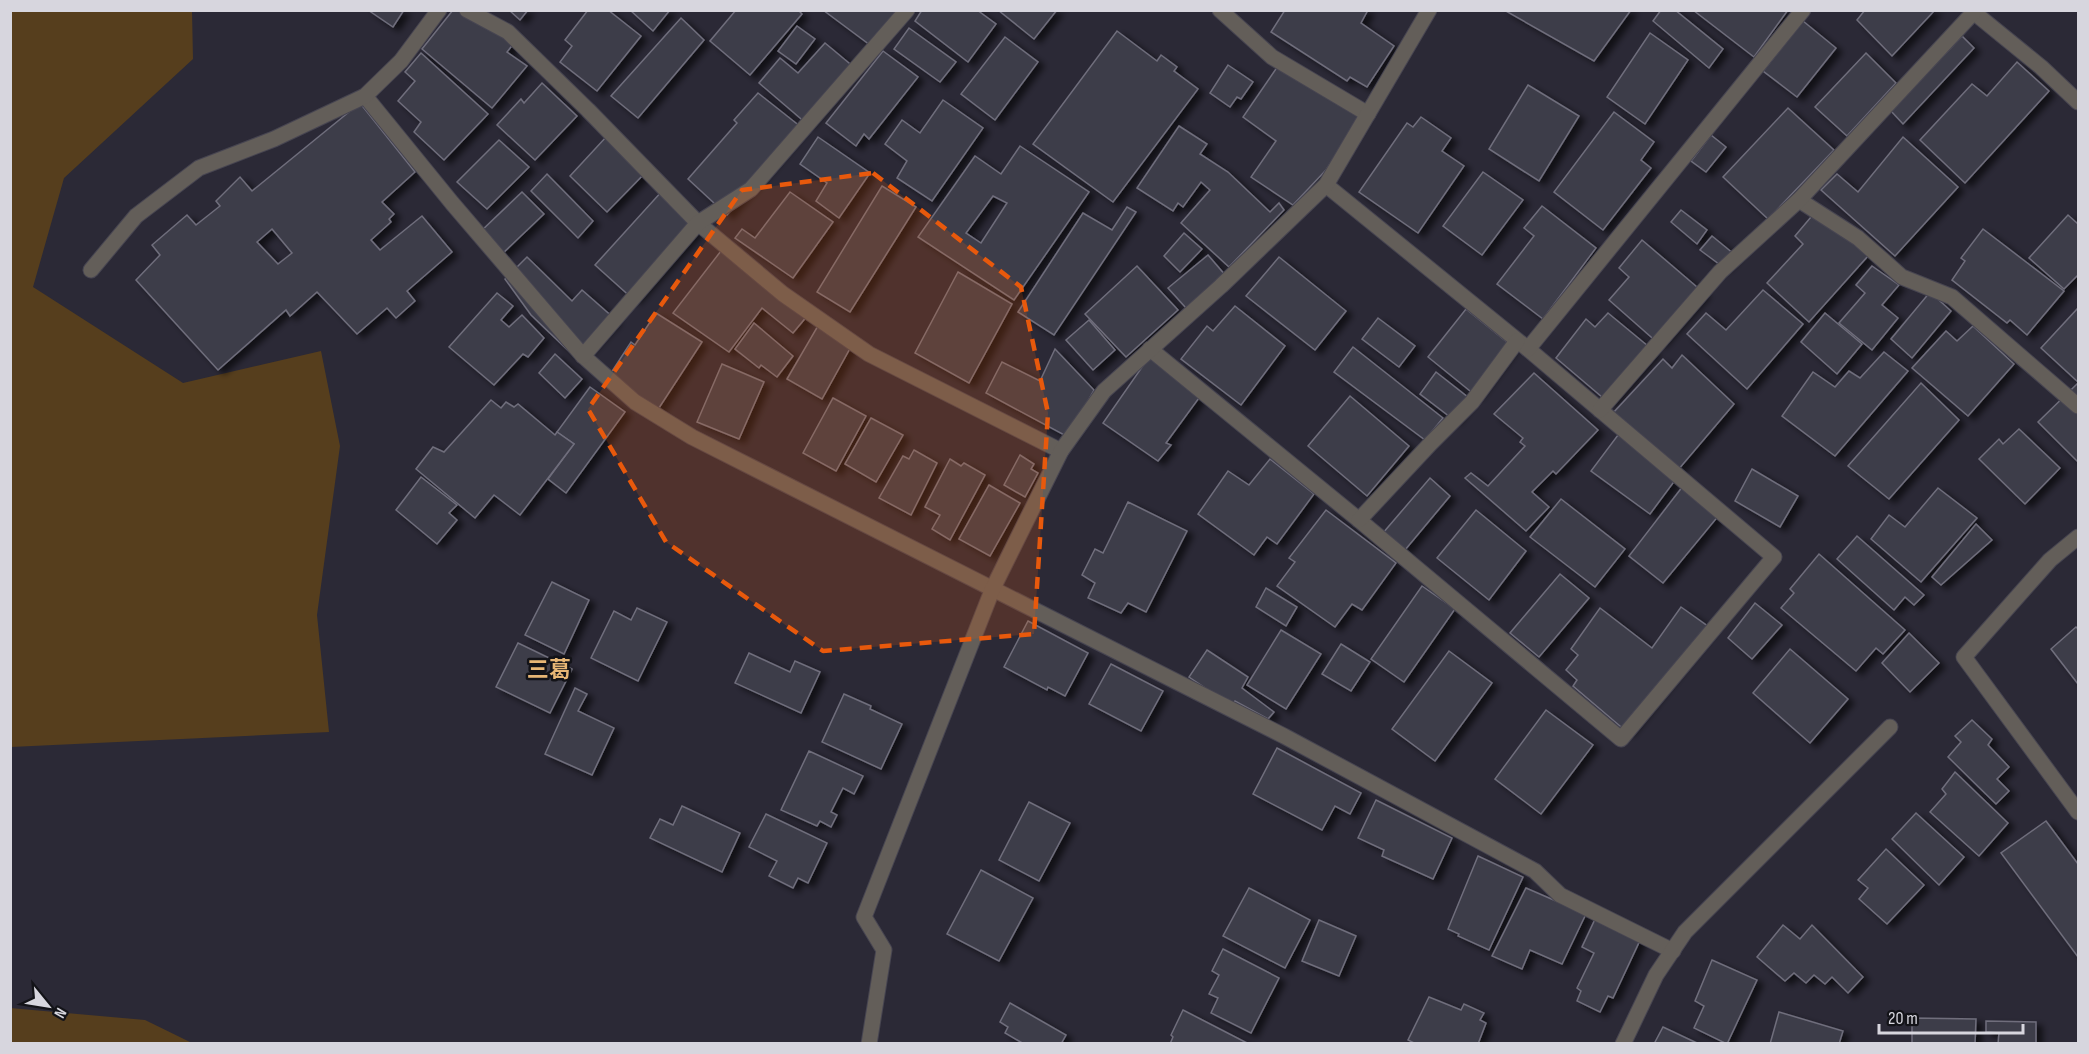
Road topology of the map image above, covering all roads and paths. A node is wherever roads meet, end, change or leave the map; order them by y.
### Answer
1 (439, 10) edge
2 (467, 10) edge
3 (907, 10) edge
4 (1220, 10) edge
5 (1429, 10) edge
6 (1803, 10) edge
7 (1972, 11) edge
8 (365, 96) junction
9 (2079, 102) edge
10 (1368, 114) junction
11 (1326, 185) junction
12 (1799, 200) junction
13 (698, 223) junction
14 (91, 270) dead end
15 (1523, 345) junction
16 (1150, 349) junction
17 (583, 356) junction
18 (2079, 406) edge
19 (1600, 410) junction
20 (1061, 451) junction
21 (1359, 520) junction
22 (2079, 537) edge
23 (993, 588) junction
24 (1890, 727) dead end
25 (2079, 812) edge
26 (1673, 951) junction
27 (869, 1044) edge
28 (1623, 1044) edge

1 - 8 street
2 - 13 street
3 - 13 street
4 - 10 street
5 - 10 street
6 - 15 street
7 - 9 street
7 - 12 street
8 - 14 street
8 - 17 street
10 - 11 street
11 - 15 street
11 - 16 street
12 - 18 street
12 - 19 street
13 - 17 street
13 - 20 street
15 - 19 street
15 - 21 street
16 - 20 street
16 - 21 street
17 - 23 street
19 - 21 street
20 - 23 street
22 - 25 street
23 - 26 street
23 - 27 street
24 - 26 street
26 - 28 street

